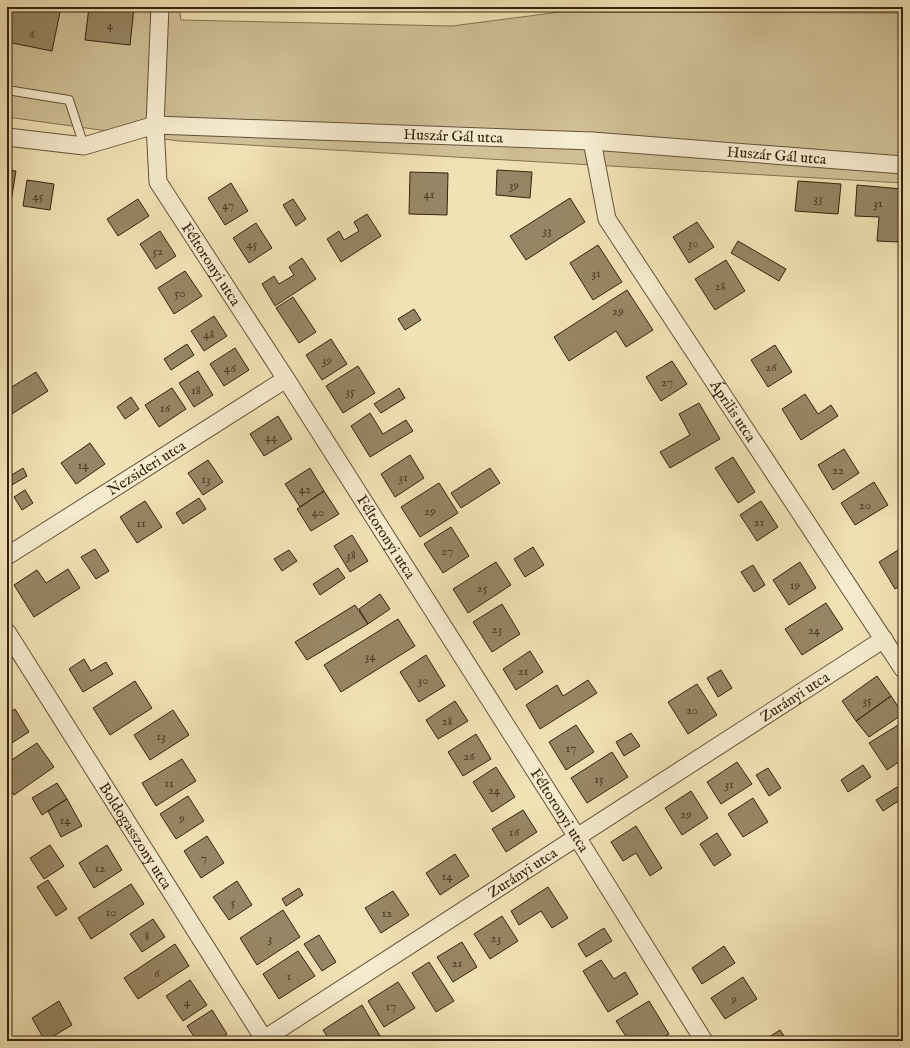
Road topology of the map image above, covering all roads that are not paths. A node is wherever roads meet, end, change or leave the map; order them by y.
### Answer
1 (160, 7) edge
2 (7, 90) edge
3 (155, 125) junction
4 (7, 137) edge
5 (592, 141) junction
6 (84, 146) junction
7 (903, 165) edge
8 (286, 379) junction
9 (7, 556) edge
10 (7, 632) edge
11 (884, 640) junction
12 (903, 669) edge
13 (577, 837) junction
14 (262, 1040) edge
15 (704, 1041) edge

1 - 3 street, Féltoronyi utca
2 - 6 lane
3 - 5 street, Huszár Gál utca
3 - 6 street, Huszár Gál utca
3 - 8 street, Féltoronyi utca
4 - 6 street, Huszár Gál utca
5 - 7 street, Huszár Gál utca
5 - 11 street, Április utca
8 - 9 street, Nezsideri utca
8 - 13 street, Féltoronyi utca
10 - 14 street, Boldogasszony utca
11 - 12 street, Április utca
11 - 13 street, Zurányi utca
13 - 14 street, Zurányi utca
13 - 15 street, Féltoronyi utca

